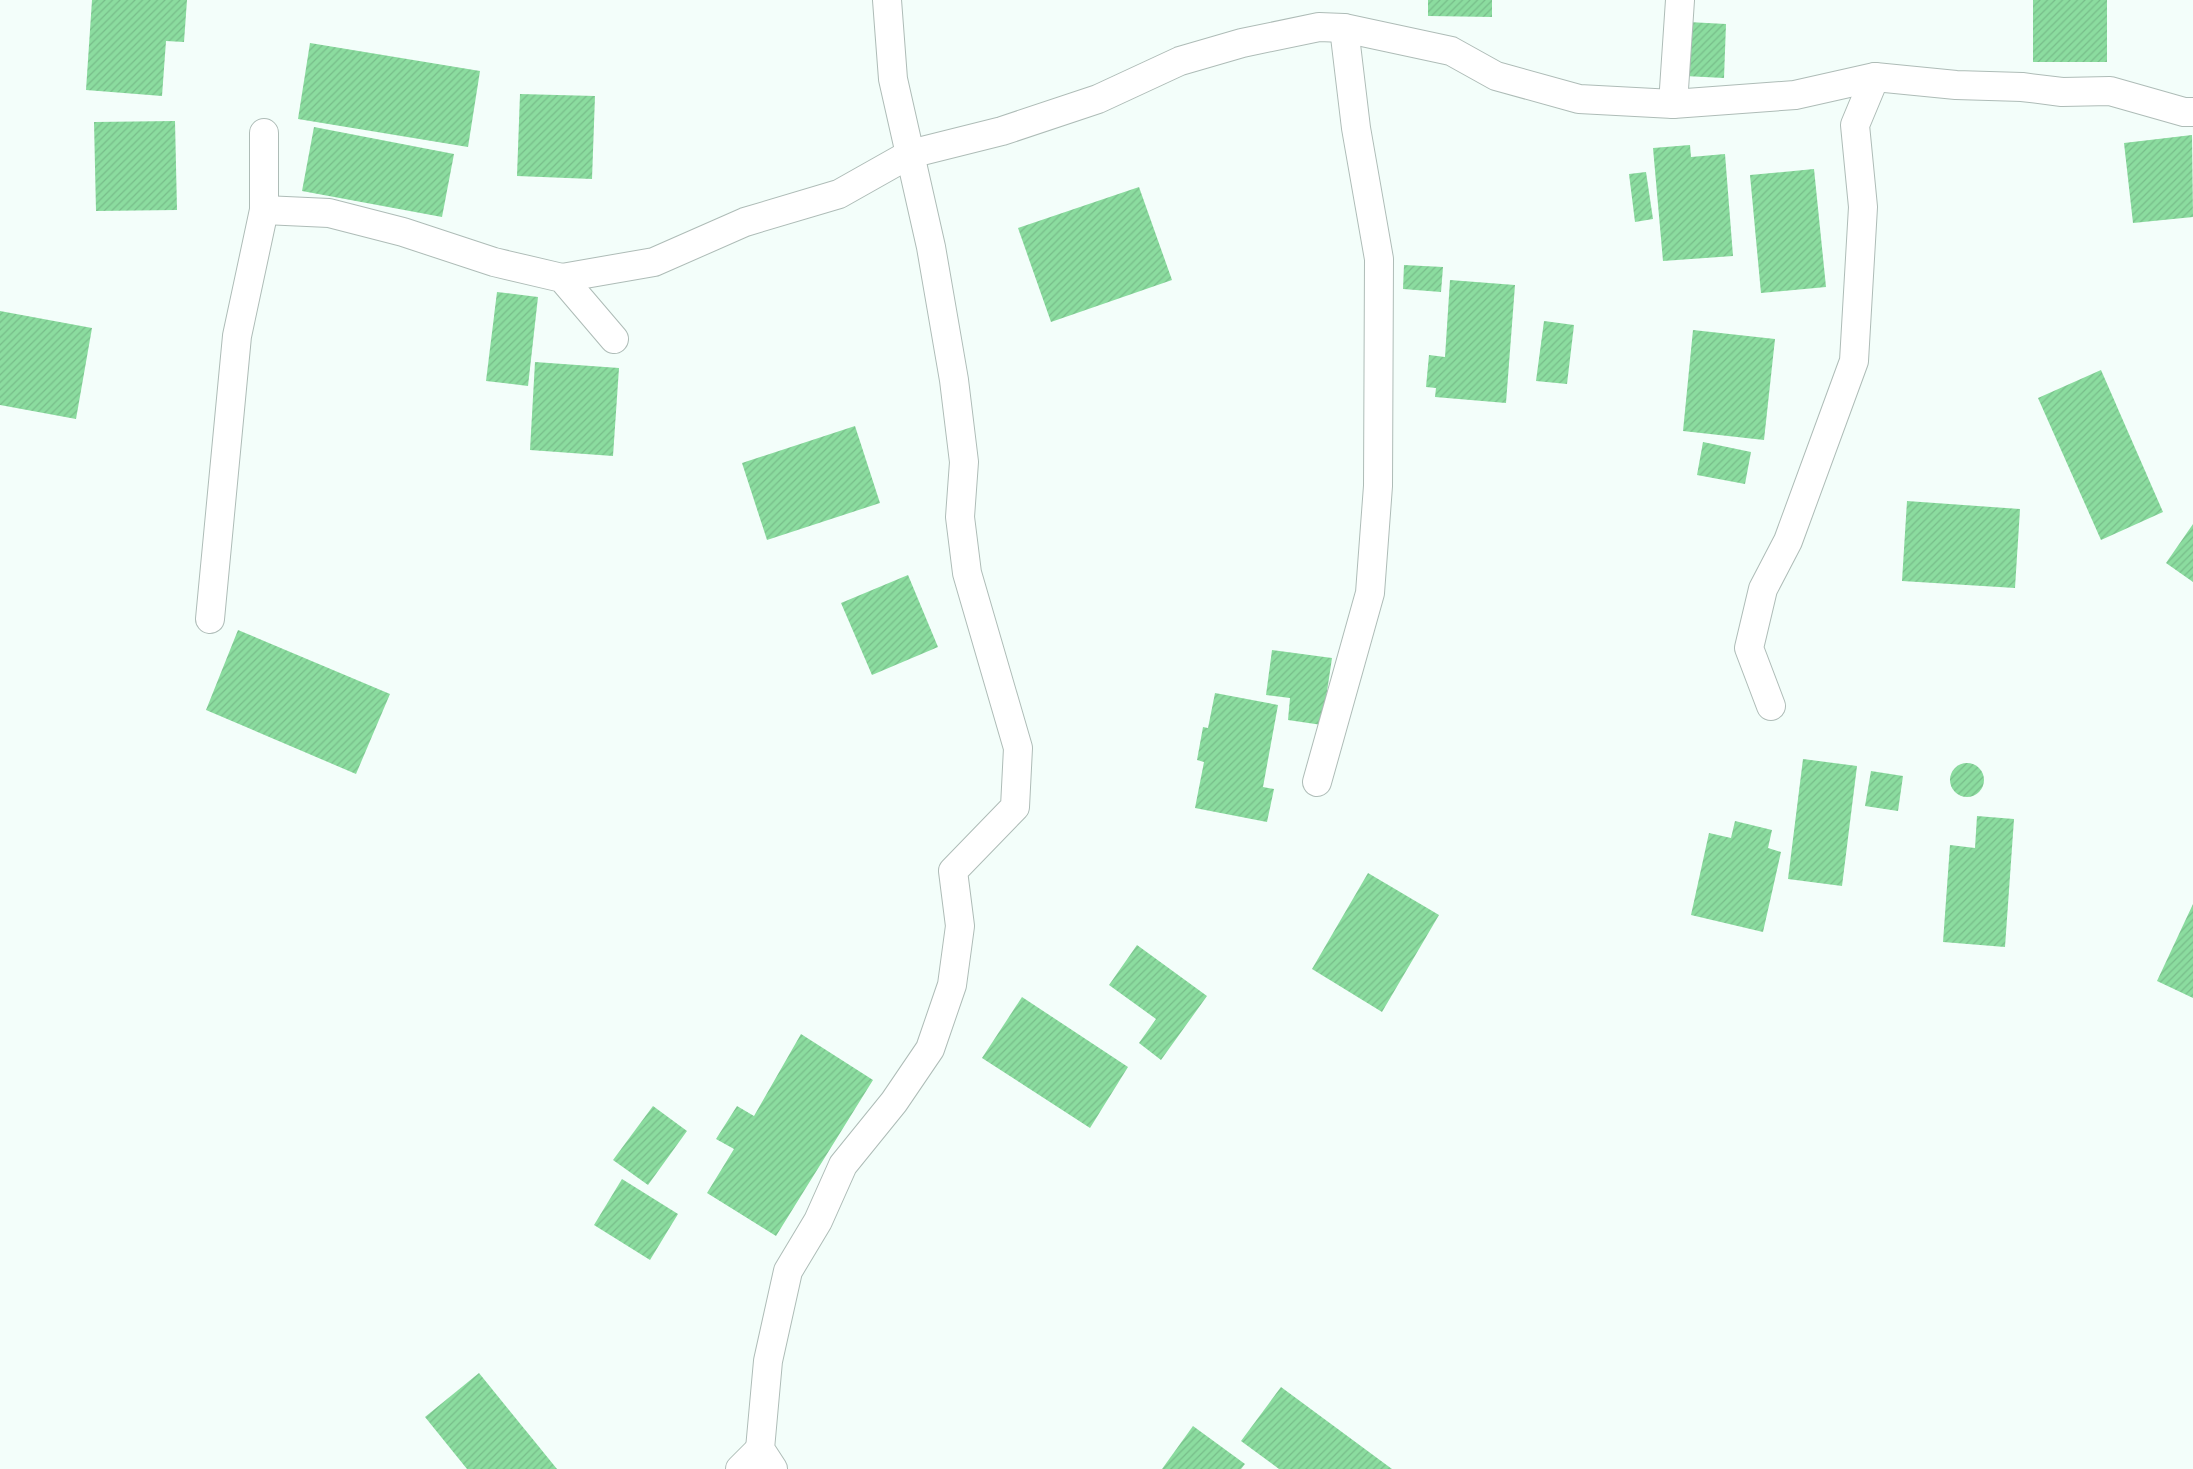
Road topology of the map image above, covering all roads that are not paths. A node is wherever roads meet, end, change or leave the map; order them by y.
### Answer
1 (887, 0) edge
2 (1680, 0) edge
3 (1344, 28) junction
4 (1876, 77) junction
5 (1672, 104) junction
6 (2193, 112) edge
7 (264, 133) dead end
8 (910, 154) junction
9 (264, 210) junction
10 (562, 278) junction
11 (614, 339) dead end
12 (210, 619) dead end
13 (1771, 706) dead end
14 (1317, 782) dead end
15 (767, 1459) edge
16 (740, 1469) edge

1 - 8 street
2 - 5 street
3 - 5 street
3 - 8 street
3 - 14 street
4 - 5 street
4 - 6 street
4 - 13 street
7 - 9 street
8 - 10 street
8 - 15 street
9 - 10 street
9 - 12 street
10 - 11 street
15 - 16 street

